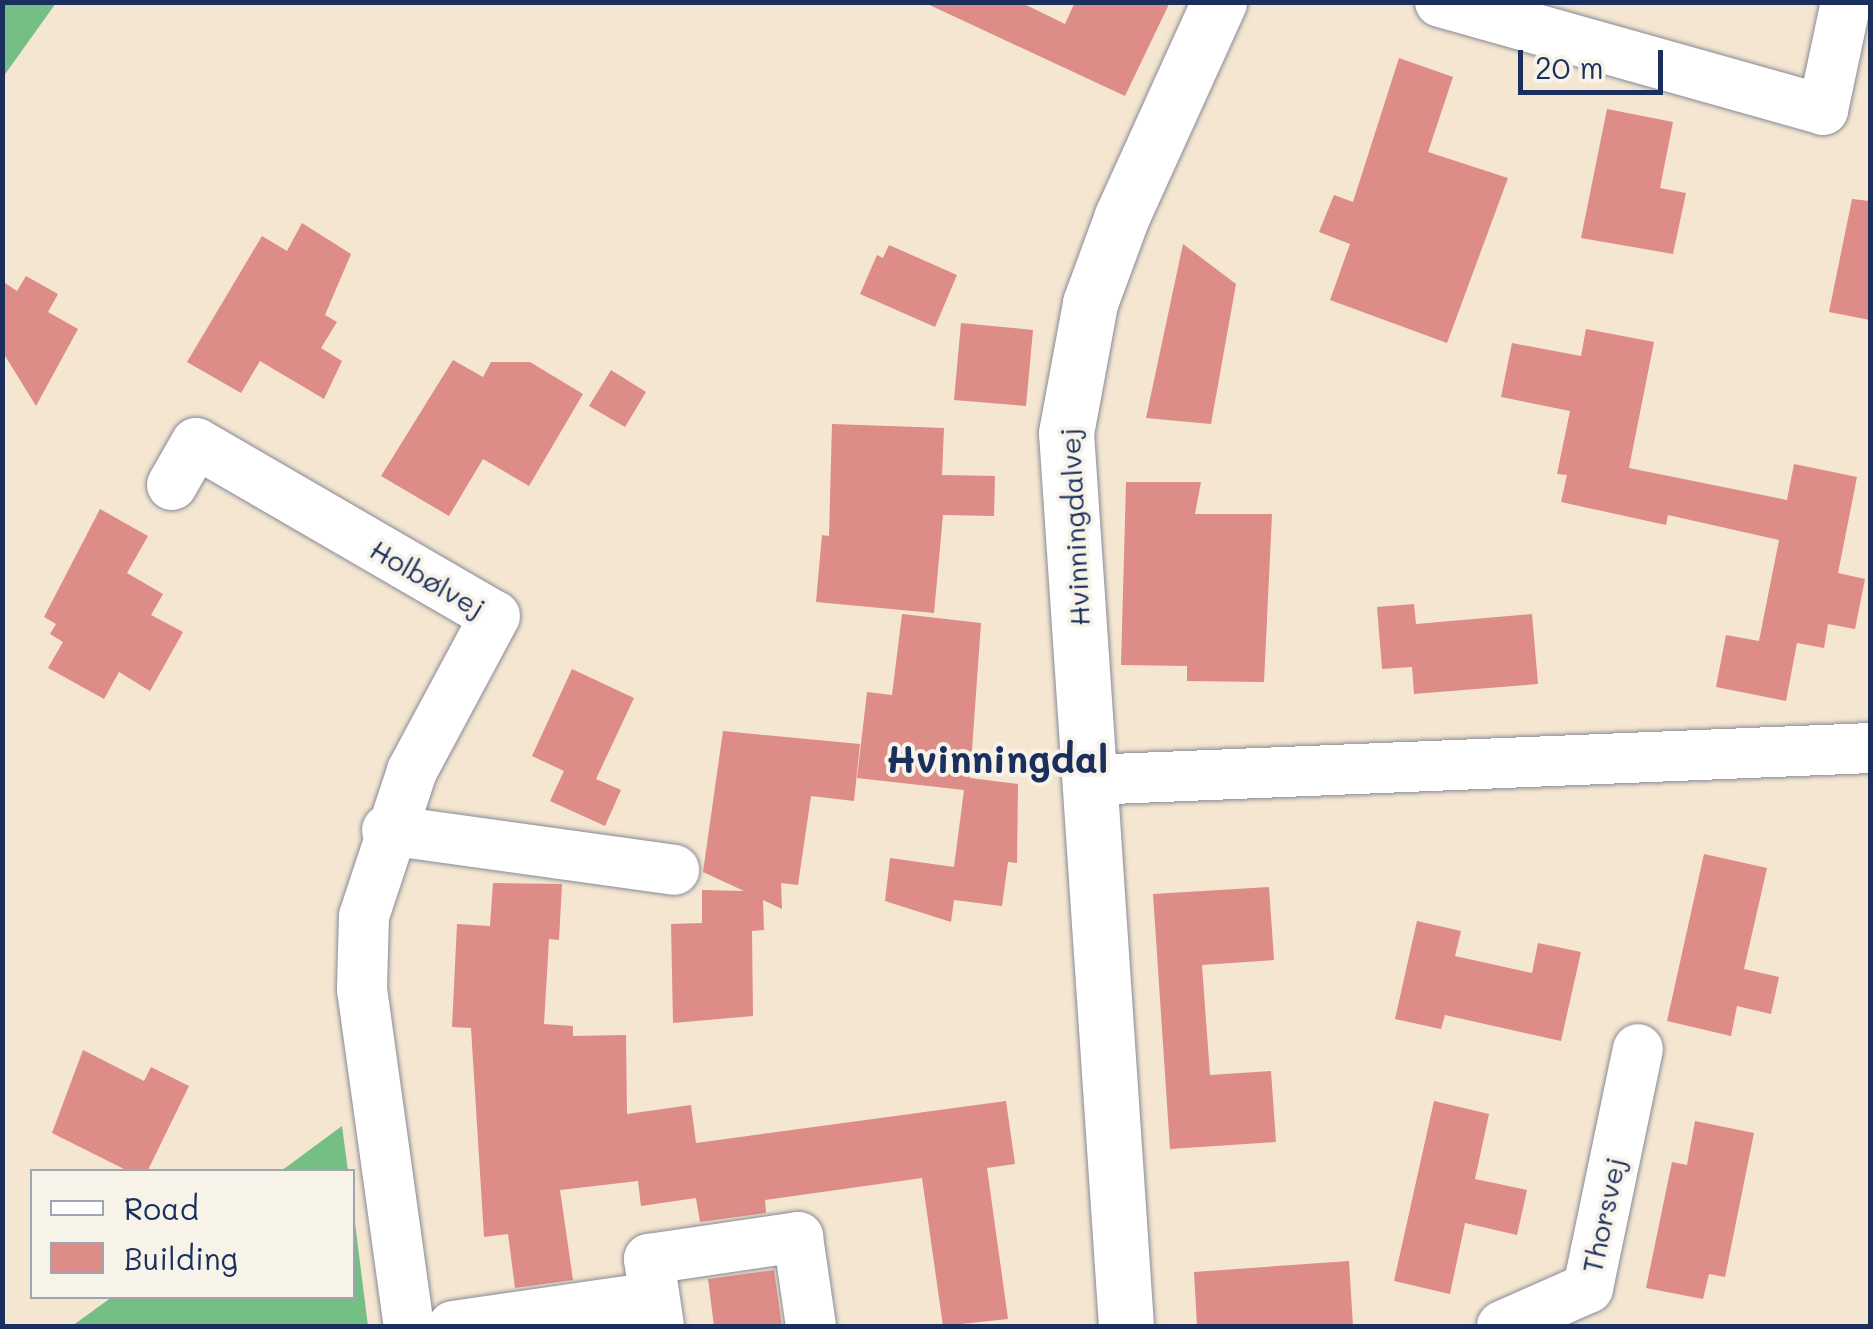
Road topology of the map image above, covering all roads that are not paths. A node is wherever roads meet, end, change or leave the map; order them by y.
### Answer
1 (1219, 2) edge
2 (1440, 2) edge
3 (1846, 2) edge
4 (172, 485) dead end
5 (1870, 748) edge
6 (1088, 780) junction
7 (387, 830) junction
8 (674, 870) dead end
9 (1638, 1050) dead end
10 (656, 1312) edge
11 (409, 1326) edge
12 (453, 1326) edge
13 (811, 1326) edge
14 (1126, 1326) edge
15 (1502, 1326) edge

1 - 6 street, Hvinningdalvej
2 - 3 street
4 - 7 street, Holbølvej
5 - 6 street
6 - 14 street, Hvinningdalvej
7 - 8 street
7 - 11 street, Holbølvej
9 - 15 street, Thorsvej
10 - 12 street
10 - 13 street

